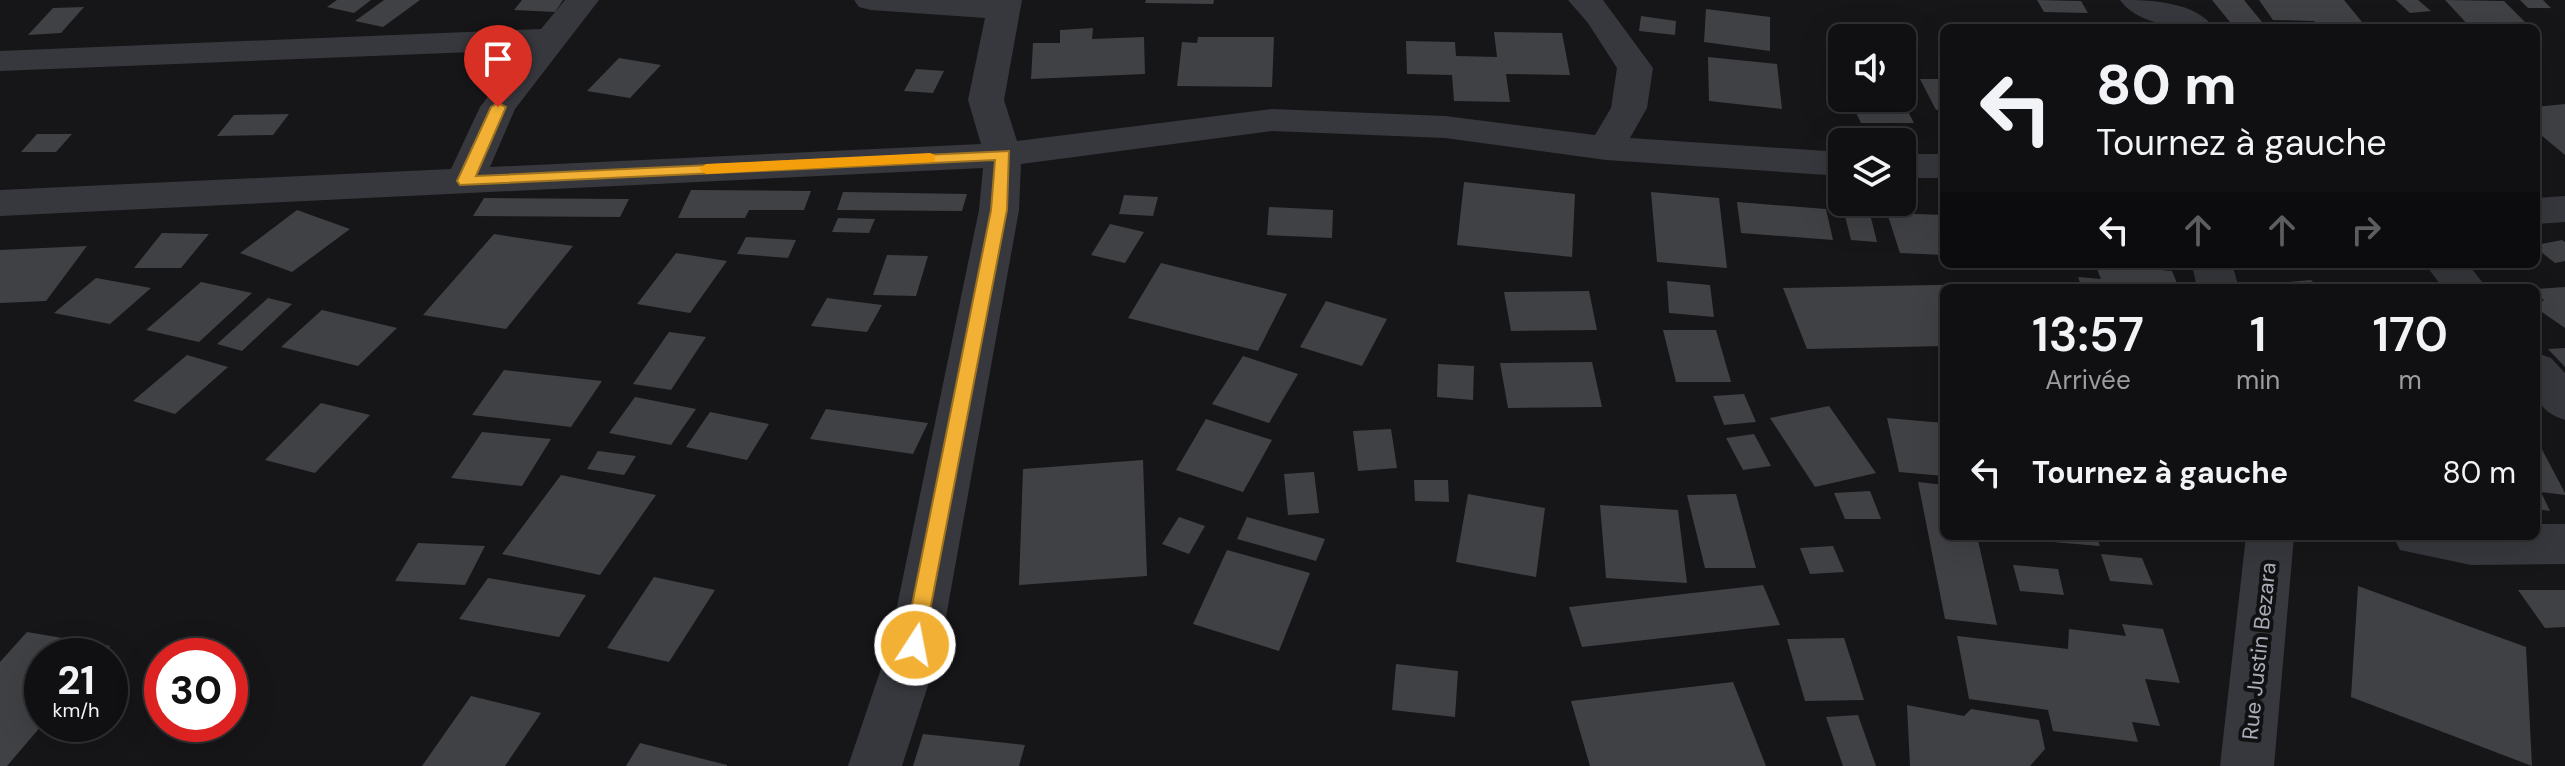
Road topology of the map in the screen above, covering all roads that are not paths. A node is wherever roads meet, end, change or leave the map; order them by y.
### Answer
1 (582, 0) edge
2 (871, 0) edge
3 (1585, 0) edge
4 (2126, 0) edge
5 (2137, 0) edge
6 (1004, 5) edge
7 (2135, 24) edge
8 (2188, 24) edge
9 (549, 39) junction
10 (0, 61) edge
11 (1606, 148) junction
12 (1003, 155) junction
13 (1828, 163) edge
14 (1916, 166) edge
15 (1940, 166) edge
16 (465, 181) junction
17 (0, 203) edge
18 (2565, 209) edge
19 (2540, 211) edge
20 (2448, 268) edge
21 (2462, 284) edge
22 (2540, 374) edge
23 (2565, 403) edge
24 (2270, 540) edge
25 (2441, 540) edge
26 (2565, 544) edge
27 (875, 766) edge
28 (2247, 766) edge

1 - 9 street
2 - 6 street
3 - 11 street
4 - 7 street
5 - 8 street
6 - 12 street
9 - 10 street
9 - 16 street
11 - 12 street
11 - 13 street
12 - 16 street
12 - 27 street
14 - 15 street
16 - 17 street
18 - 19 street
20 - 21 street
22 - 23 street
24 - 28 street, Rue Justin Bezara
25 - 26 street

